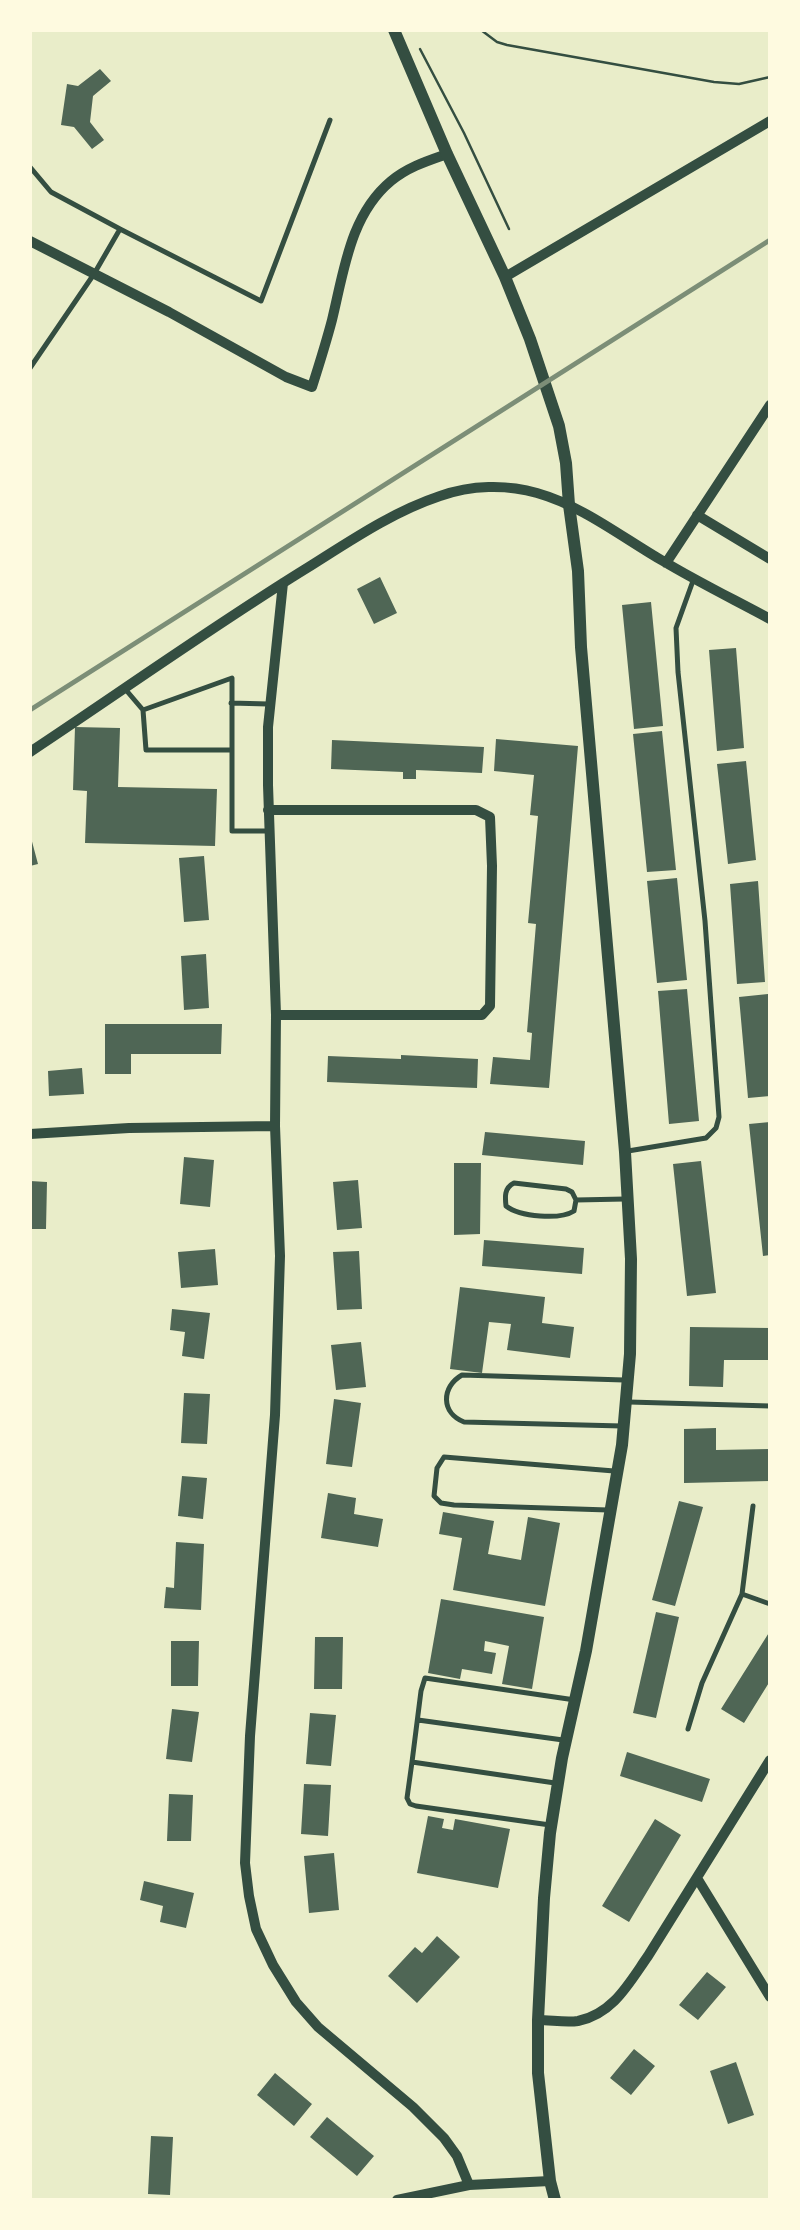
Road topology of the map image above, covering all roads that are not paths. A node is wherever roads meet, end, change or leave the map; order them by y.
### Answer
1 (394, 30) edge
2 (330, 120) dead end
3 (770, 121) edge
4 (446, 154) junction
5 (30, 167) edge
6 (120, 229) junction
7 (30, 242) edge
8 (94, 274) junction
9 (505, 277) junction
10 (30, 368) edge
11 (770, 405) edge
12 (569, 504) junction
13 (697, 514) junction
14 (770, 559) edge
15 (666, 563) junction
16 (694, 578) junction
17 (283, 583) junction
18 (770, 619) edge
19 (125, 689) junction
20 (231, 704) junction
21 (271, 704) junction
22 (143, 710) junction
23 (231, 750) junction
24 (30, 752) edge
25 (268, 810) junction
26 (270, 831) junction
27 (276, 1015) junction
28 (275, 1126) junction
29 (30, 1134) edge
30 (626, 1152) junction
31 (628, 1198) junction
32 (576, 1200) junction
33 (628, 1380) junction
34 (626, 1402) junction
35 (770, 1406) edge
36 (624, 1426) junction
37 (618, 1472) junction
38 (752, 1506) dead end
39 (611, 1510) junction
40 (742, 1594) junction
41 (770, 1604) edge
42 (575, 1700) junction
43 (418, 1720) junction
44 (688, 1730) dead end
45 (566, 1740) junction
46 (770, 1760) edge
47 (412, 1762) junction
48 (558, 1783) junction
49 (551, 1825) junction
50 (697, 1878) junction
51 (770, 1997) edge
52 (538, 2020) junction
53 (550, 2181) junction
54 (469, 2185) junction
55 (397, 2200) edge
56 (555, 2200) edge

1 - 4 street
2 - 6 lane
3 - 9 street
4 - 8 street
4 - 9 street
5 - 6 lane
6 - 8 lane
7 - 8 street
8 - 10 lane
9 - 12 street
11 - 13 street
12 - 15 street
12 - 17 street
12 - 30 street
13 - 14 street
13 - 15 street
15 - 16 street
16 - 18 street
16 - 30 lane
17 - 19 street
17 - 21 street
19 - 22 lane
19 - 24 street
20 - 21 lane
20 - 22 lane
20 - 23 lane
21 - 25 street
22 - 23 lane
23 - 26 lane
25 - 26 street
25 - 27 street
26 - 27 street
27 - 28 street
28 - 29 street
28 - 54 street
30 - 31 street
31 - 32 lane
31 - 33 street
32 - 32 lane
33 - 34 street
33 - 36 lane
34 - 35 lane
34 - 36 street
36 - 37 street
37 - 39 street
37 - 39 lane
38 - 40 lane
39 - 42 street
40 - 41 lane
40 - 44 lane
42 - 43 lane
42 - 45 street
43 - 45 lane
43 - 47 lane
45 - 48 street
46 - 50 street
47 - 48 lane
47 - 49 lane
48 - 49 street
49 - 52 street
50 - 51 street
50 - 52 street
52 - 53 street
53 - 54 street
53 - 56 street
54 - 55 street

